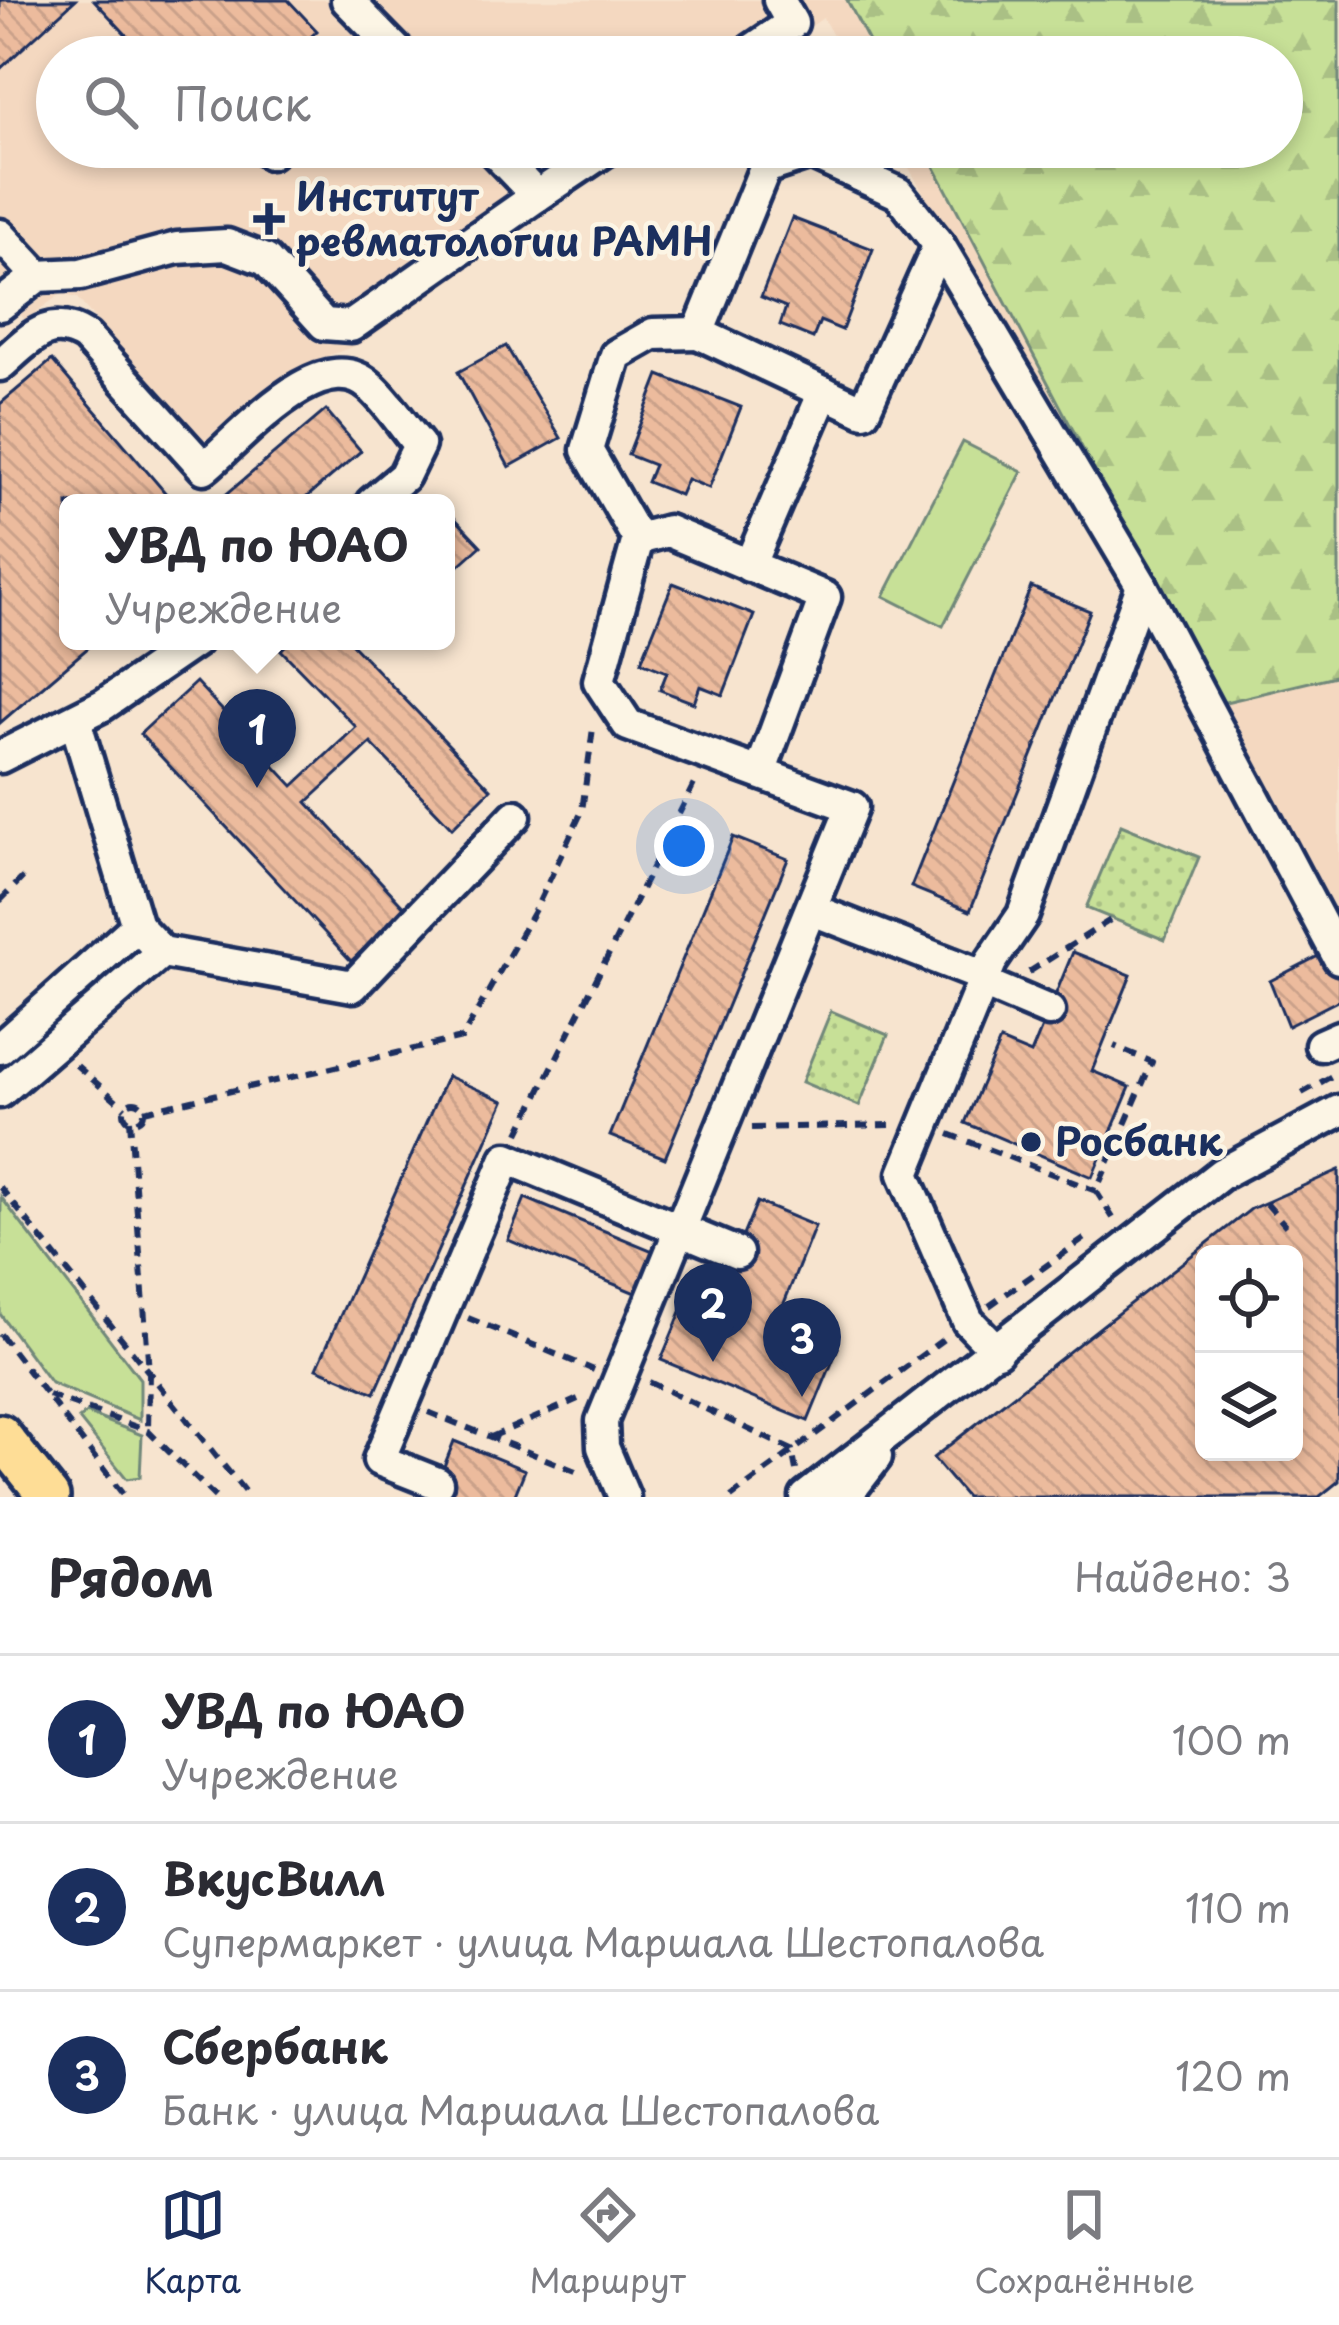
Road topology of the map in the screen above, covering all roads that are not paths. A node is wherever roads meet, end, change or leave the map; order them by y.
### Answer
1 (347, 0) edge
2 (779, 0) edge
3 (379, 36) edge
4 (772, 36) edge
5 (511, 168) edge
6 (579, 168) edge
7 (765, 168) edge
8 (843, 168) edge
9 (538, 196) junction
10 (0, 235) edge
11 (939, 245) junction
12 (38, 275) junction
13 (0, 305) edge
14 (698, 333) junction
15 (0, 364) edge
16 (824, 392) junction
17 (383, 494) edge
18 (638, 539) junction
19 (749, 566) junction
20 (1142, 586) junction
21 (182, 650) edge
22 (75, 720) junction
23 (0, 757) edge
24 (760, 773) junction
25 (515, 816) dead end
26 (813, 910) junction
27 (137, 926) junction
28 (162, 952) junction
29 (1339, 958) edge
30 (990, 984) junction
31 (1049, 1011) dead end
32 (0, 1048) edge
33 (0, 1092) edge
34 (1339, 1111) edge
35 (683, 1232) junction
36 (737, 1253) dead end
37 (997, 1352) junction
38 (902, 1423) junction
39 (0, 1435) edge
40 (437, 1483) dead end
41 (801, 1486) edge
42 (622, 1493) edge
43 (49, 1497) edge
44 (845, 1497) edge

1 - 3 street
2 - 4 street
5 - 9 street
6 - 9 street
7 - 14 street
8 - 11 street
9 - 12 street
10 - 12 street
11 - 16 street
11 - 20 street
12 - 13 street
14 - 16 street
14 - 18 street
15 - 17 street
16 - 19 street
18 - 19 street
18 - 24 street
19 - 24 street
20 - 29 street
20 - 30 street
21 - 22 street
22 - 23 street
22 - 27 street
24 - 26 street
25 - 28 street
26 - 30 street
26 - 35 street
27 - 28 street
27 - 32 street
28 - 33 street
30 - 31 street
30 - 37 street
34 - 37 street
35 - 36 street
35 - 40 street
35 - 42 street
37 - 38 street
38 - 41 street
38 - 44 street
39 - 43 main road

